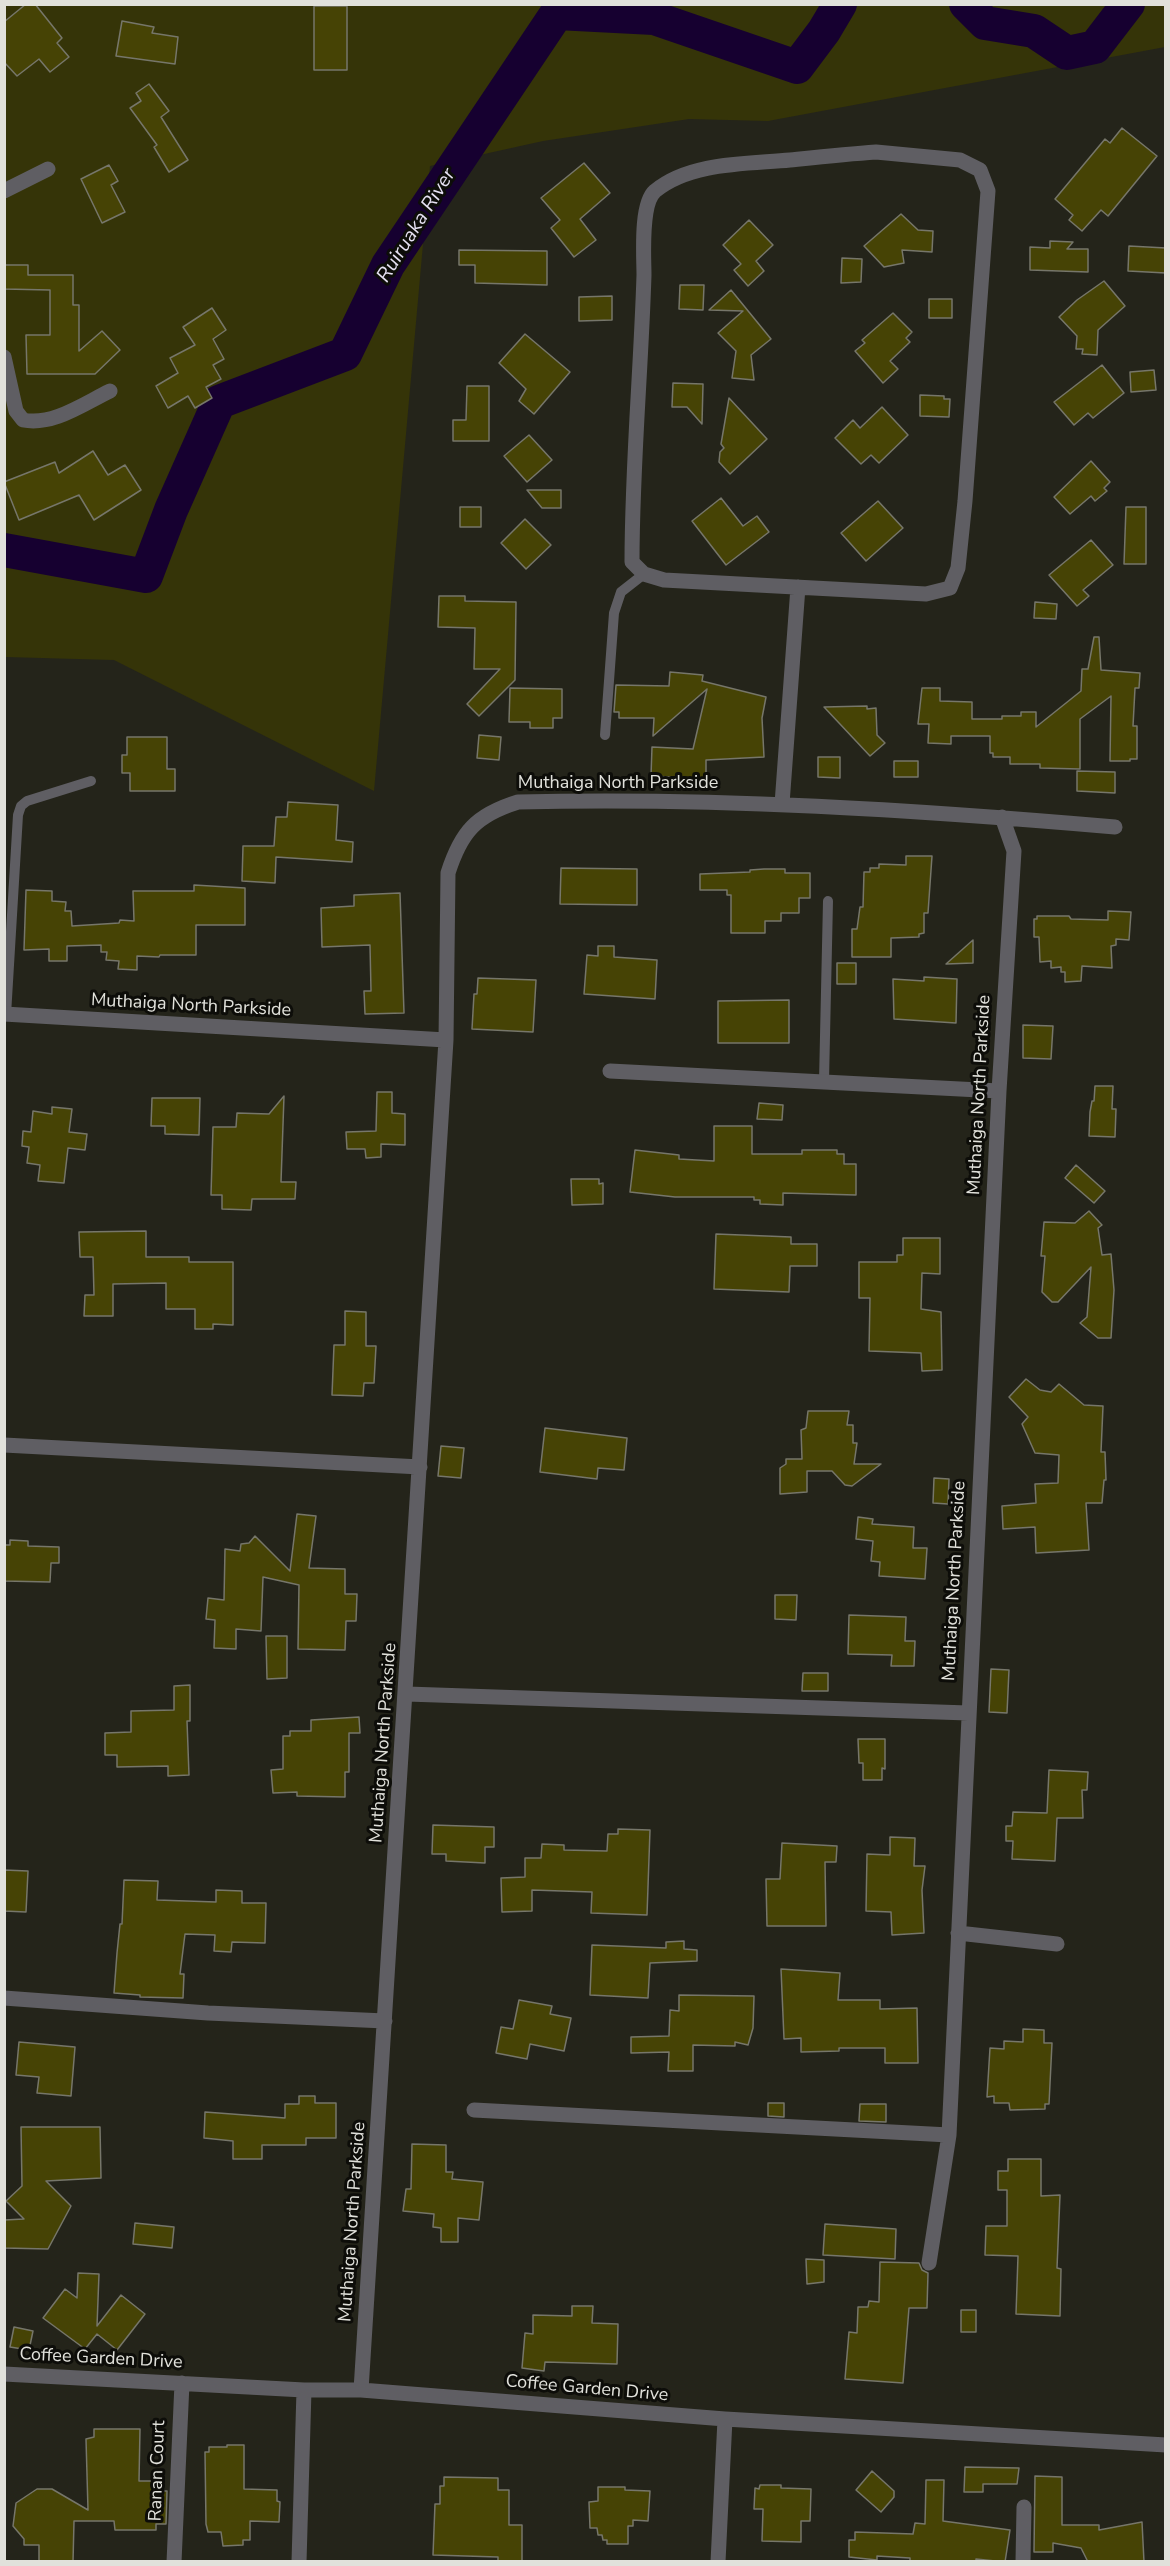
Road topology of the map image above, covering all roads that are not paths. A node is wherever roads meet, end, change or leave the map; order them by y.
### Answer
1 (48, 169) dead end
2 (4, 191) edge
3 (4, 357) edge
4 (110, 391) dead end
5 (644, 574) junction
6 (798, 587) junction
7 (605, 735) dead end
8 (91, 781) dead end
9 (782, 804) junction
10 (1002, 818) junction
11 (1115, 827) dead end
12 (828, 901) dead end
13 (5, 1015) edge
14 (446, 1040) junction
15 (610, 1071) dead end
16 (824, 1081) junction
17 (999, 1091) junction
18 (4, 1445) edge
19 (420, 1467) junction
20 (407, 1694) junction
21 (968, 1713) junction
22 (958, 1933) junction
23 (1057, 1944) dead end
24 (4, 1998) edge
25 (385, 2021) junction
26 (474, 2110) dead end
27 (949, 2134) junction
28 (929, 2262) dead end
29 (4, 2374) edge
30 (182, 2383) junction
31 (304, 2390) junction
32 (361, 2390) junction
33 (725, 2419) junction
34 (1166, 2445) edge
35 (1024, 2507) dead end
36 (174, 2562) edge
37 (299, 2562) edge
38 (718, 2562) edge
39 (1023, 2562) edge

1 - 2 street
3 - 4 street
5 - 6 street
5 - 6 street
5 - 7 lane
6 - 9 street
8 - 13 lane
9 - 10 street, Muthaiga North Parkside
9 - 14 street, Muthaiga North Parkside
10 - 11 street
10 - 17 street, Muthaiga North Parkside
12 - 16 lane
13 - 14 street, Muthaiga North Parkside
14 - 19 street, Muthaiga North Parkside
15 - 16 street
16 - 17 street
17 - 21 street, Muthaiga North Parkside
18 - 19 street
19 - 20 street, Muthaiga North Parkside
20 - 21 street
20 - 25 street, Muthaiga North Parkside
21 - 22 street, Muthaiga North Parkside
22 - 23 street
22 - 27 street, Muthaiga North Parkside
24 - 25 street
25 - 32 street, Muthaiga North Parkside
26 - 27 street
27 - 28 street, Muthaiga North Parkside
29 - 30 street, Coffee Garden Drive
30 - 31 street, Coffee Garden Drive
30 - 36 street, Ranan Court
31 - 32 street, Coffee Garden Drive
31 - 37 street
32 - 33 street, Coffee Garden Drive
33 - 34 street, Coffee Garden Drive
33 - 38 street
35 - 39 street

